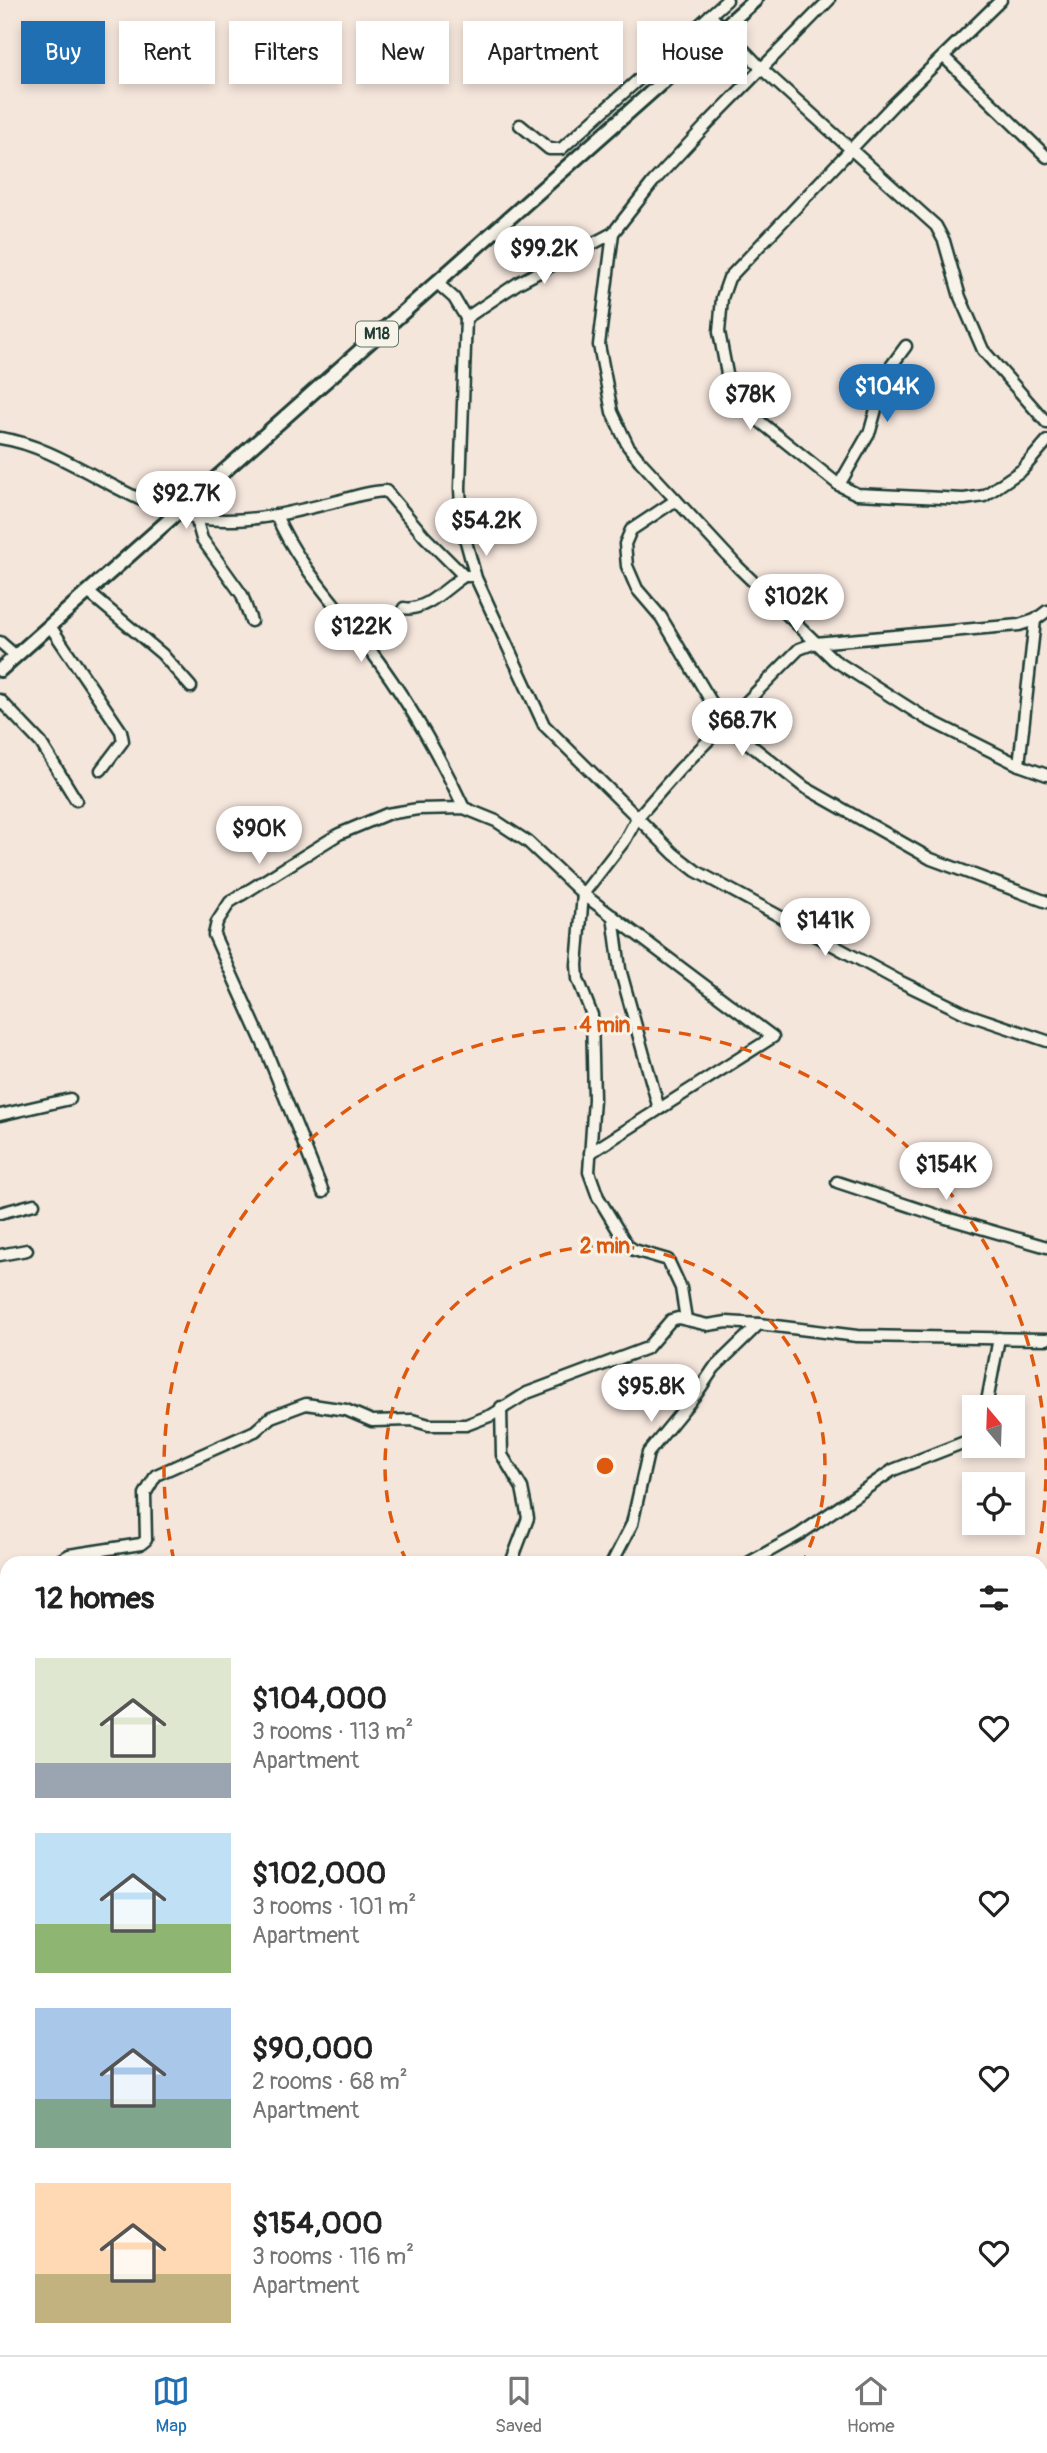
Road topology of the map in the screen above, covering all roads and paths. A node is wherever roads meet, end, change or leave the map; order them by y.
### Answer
1 (727, 0) edge
2 (755, 0) edge
3 (829, 0) edge
4 (1000, 0) edge
5 (710, 15) junction
6 (716, 21) edge
7 (732, 21) edge
8 (747, 54) edge
9 (944, 57) junction
10 (762, 69) junction
11 (661, 84) edge
12 (520, 125) dead end
13 (850, 150) junction
14 (1047, 157) edge
15 (612, 233) junction
16 (436, 282) junction
17 (466, 318) junction
18 (906, 346) dead end
19 (1047, 423) edge
20 (0, 438) edge
21 (1047, 441) edge
22 (839, 485) junction
23 (676, 500) junction
24 (174, 513) junction
25 (275, 515) junction
26 (196, 518) junction
27 (464, 576) junction
28 (475, 576) junction
29 (88, 592) junction
30 (404, 608) dead end
31 (1047, 611) edge
32 (1035, 620) junction
33 (251, 621) dead end
34 (50, 626) junction
35 (0, 642) edge
36 (815, 643) junction
37 (16, 656) junction
38 (0, 670) edge
39 (191, 687) dead end
40 (0, 700) edge
41 (725, 725) junction
42 (1019, 765) junction
43 (101, 770) dead end
44 (1047, 775) edge
45 (76, 800) dead end
46 (464, 808) junction
47 (637, 818) junction
48 (583, 894) junction
49 (1047, 902) edge
50 (613, 916) junction
51 (1047, 1041) edge
52 (70, 1099) dead end
53 (659, 1109) junction
54 (0, 1115) edge
55 (590, 1153) junction
56 (837, 1181) dead end
57 (323, 1192) dead end
58 (34, 1204) dead end
59 (0, 1213) edge
60 (1047, 1247) edge
61 (27, 1250) dead end
62 (0, 1255) edge
63 (686, 1320) junction
64 (759, 1324) junction
65 (999, 1338) junction
66 (1047, 1339) edge
67 (988, 1395) edge
68 (502, 1407) junction
69 (962, 1443) edge
70 (67, 1556) edge
71 (514, 1556) edge
72 (616, 1556) edge
73 (761, 1556) edge

1 - 5 street
2 - 7 main road, M18
3 - 10 street
4 - 9 street
5 - 6 street
5 - 12 street
8 - 10 street
9 - 13 street
9 - 14 street
10 - 13 street
10 - 15 street
11 - 16 main road, M18
13 - 19 street
13 - 22 street
15 - 17 street
15 - 23 street
16 - 17 street
16 - 24 main road, M18
17 - 28 street
18 - 22 street
20 - 24 street
21 - 22 street
23 - 36 street
23 - 41 street
24 - 26 street
24 - 29 main road, M18
25 - 26 street
25 - 27 street
25 - 46 street
26 - 33 street
27 - 28 street
27 - 30 street
28 - 47 street
29 - 34 main road, M18
29 - 39 street
31 - 32 street
32 - 36 street
32 - 42 street
34 - 37 main road, M18
34 - 43 street
35 - 37 street
36 - 41 street
36 - 42 street
37 - 38 main road, M18
40 - 45 street
41 - 47 street
41 - 49 street
42 - 44 street
46 - 48 street
46 - 57 street
47 - 48 street
47 - 51 street
48 - 50 street
48 - 55 street
50 - 53 street
50 - 53 street
52 - 54 street
53 - 55 street
55 - 63 street
56 - 60 street
58 - 59 street
61 - 62 street
63 - 64 street
63 - 68 street
64 - 65 street
64 - 72 street
65 - 66 street
65 - 67 street
68 - 70 street
68 - 71 street
69 - 73 street

